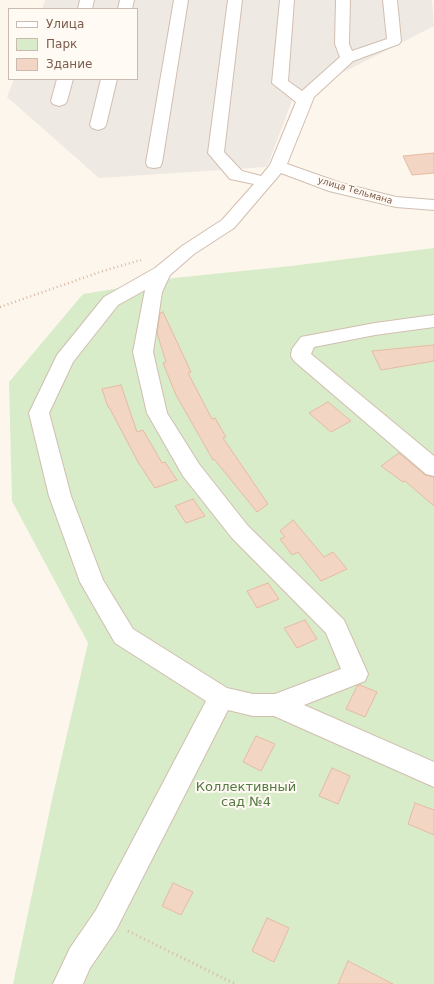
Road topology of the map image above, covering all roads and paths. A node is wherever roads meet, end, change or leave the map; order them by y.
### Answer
1 (181, 0) edge
2 (235, 0) edge
3 (287, 0) edge
4 (343, 0) edge
5 (390, 0) edge
6 (348, 58) junction
7 (65, 80) edge
8 (109, 80) edge
9 (59, 101) dead end
10 (305, 101) junction
11 (98, 125) dead end
12 (154, 163) dead end
13 (278, 166) junction
14 (265, 182) junction
15 (434, 205) edge
16 (155, 265) junction
17 (0, 307) edge
18 (434, 321) edge
19 (434, 468) edge
20 (221, 698) junction
21 (276, 705) junction
22 (434, 775) edge
23 (106, 920) junction
24 (68, 984) edge
25 (235, 984) edge

1 - 12 street
2 - 14 street
3 - 10 street
4 - 6 street
5 - 6 street
6 - 10 street
7 - 9 street
8 - 11 street
10 - 13 street
13 - 14 street
13 - 15 street, улица Тельмана
14 - 16 street
16 - 17 path
16 - 20 street
16 - 21 street
18 - 19 street
20 - 21 street
20 - 23 street
21 - 22 street
23 - 24 street
23 - 25 path

